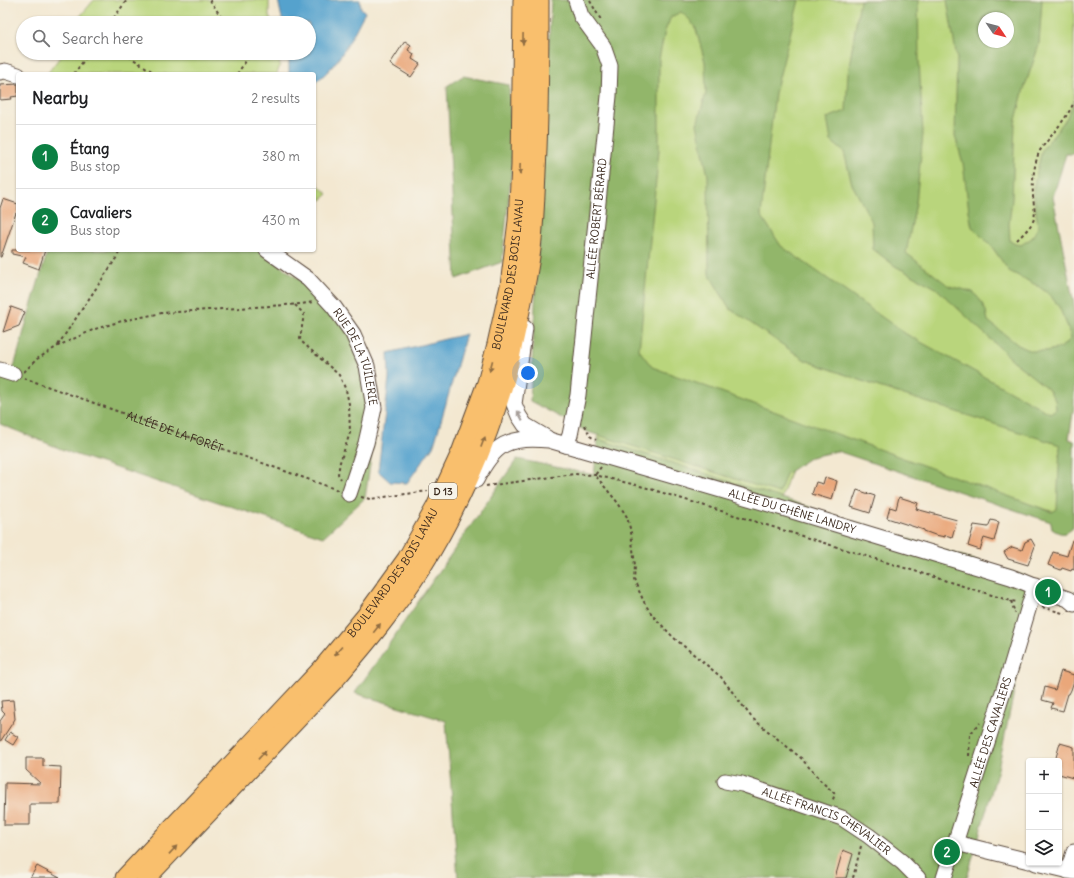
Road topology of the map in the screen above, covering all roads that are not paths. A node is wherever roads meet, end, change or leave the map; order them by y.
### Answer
1 (523, 0) edge
2 (539, 0) edge
3 (576, 0) edge
4 (0, 72) edge
5 (16, 74) edge
6 (531, 248) junction
7 (270, 252) edge
8 (549, 440) junction
9 (566, 445) junction
10 (349, 494) road end
11 (437, 541) junction
12 (1035, 586) junction
13 (1073, 610) edge
14 (725, 781) dead end
15 (954, 845) junction
16 (1074, 852) edge
17 (1026, 860) edge
18 (1048, 866) edge
19 (1071, 872) edge
20 (125, 878) edge
21 (146, 878) edge
22 (918, 878) edge
23 (944, 878) edge

1 -> 20 main road, BOULEVARD DES BOIS LAVAU / D 13
2 - 6 main road, BOULEVARD DES BOIS LAVAU / D 13
3 - 9 street, ALLÉE ROBERT BÉRARD
4 - 5 street
8 -> 6 street, ALLÉE DU CHÊNE LANDRY
11 -> 6 main road, BOULEVARD DES BOIS LAVAU / D 13
7 - 10 street, RUE DE LA TUILERIE
8 - 9 street, ALLÉE DU CHÊNE LANDRY
8 - 11 street, ALLÉE DU CHÊNE LANDRY
9 - 12 street, ALLÉE DU CHÊNE LANDRY
21 -> 11 main road, BOULEVARD DES BOIS LAVAU / D 13
12 - 13 street, ALLÉE DU CHÊNE LANDRY
12 - 15 street, ALLÉE DES CAVALIERS
14 - 22 street, ALLÉE FRANCIS CHEVALIER
15 - 17 street
15 - 23 street, ALLÉE DES CAVALIERS
16 - 19 street
18 - 19 street

